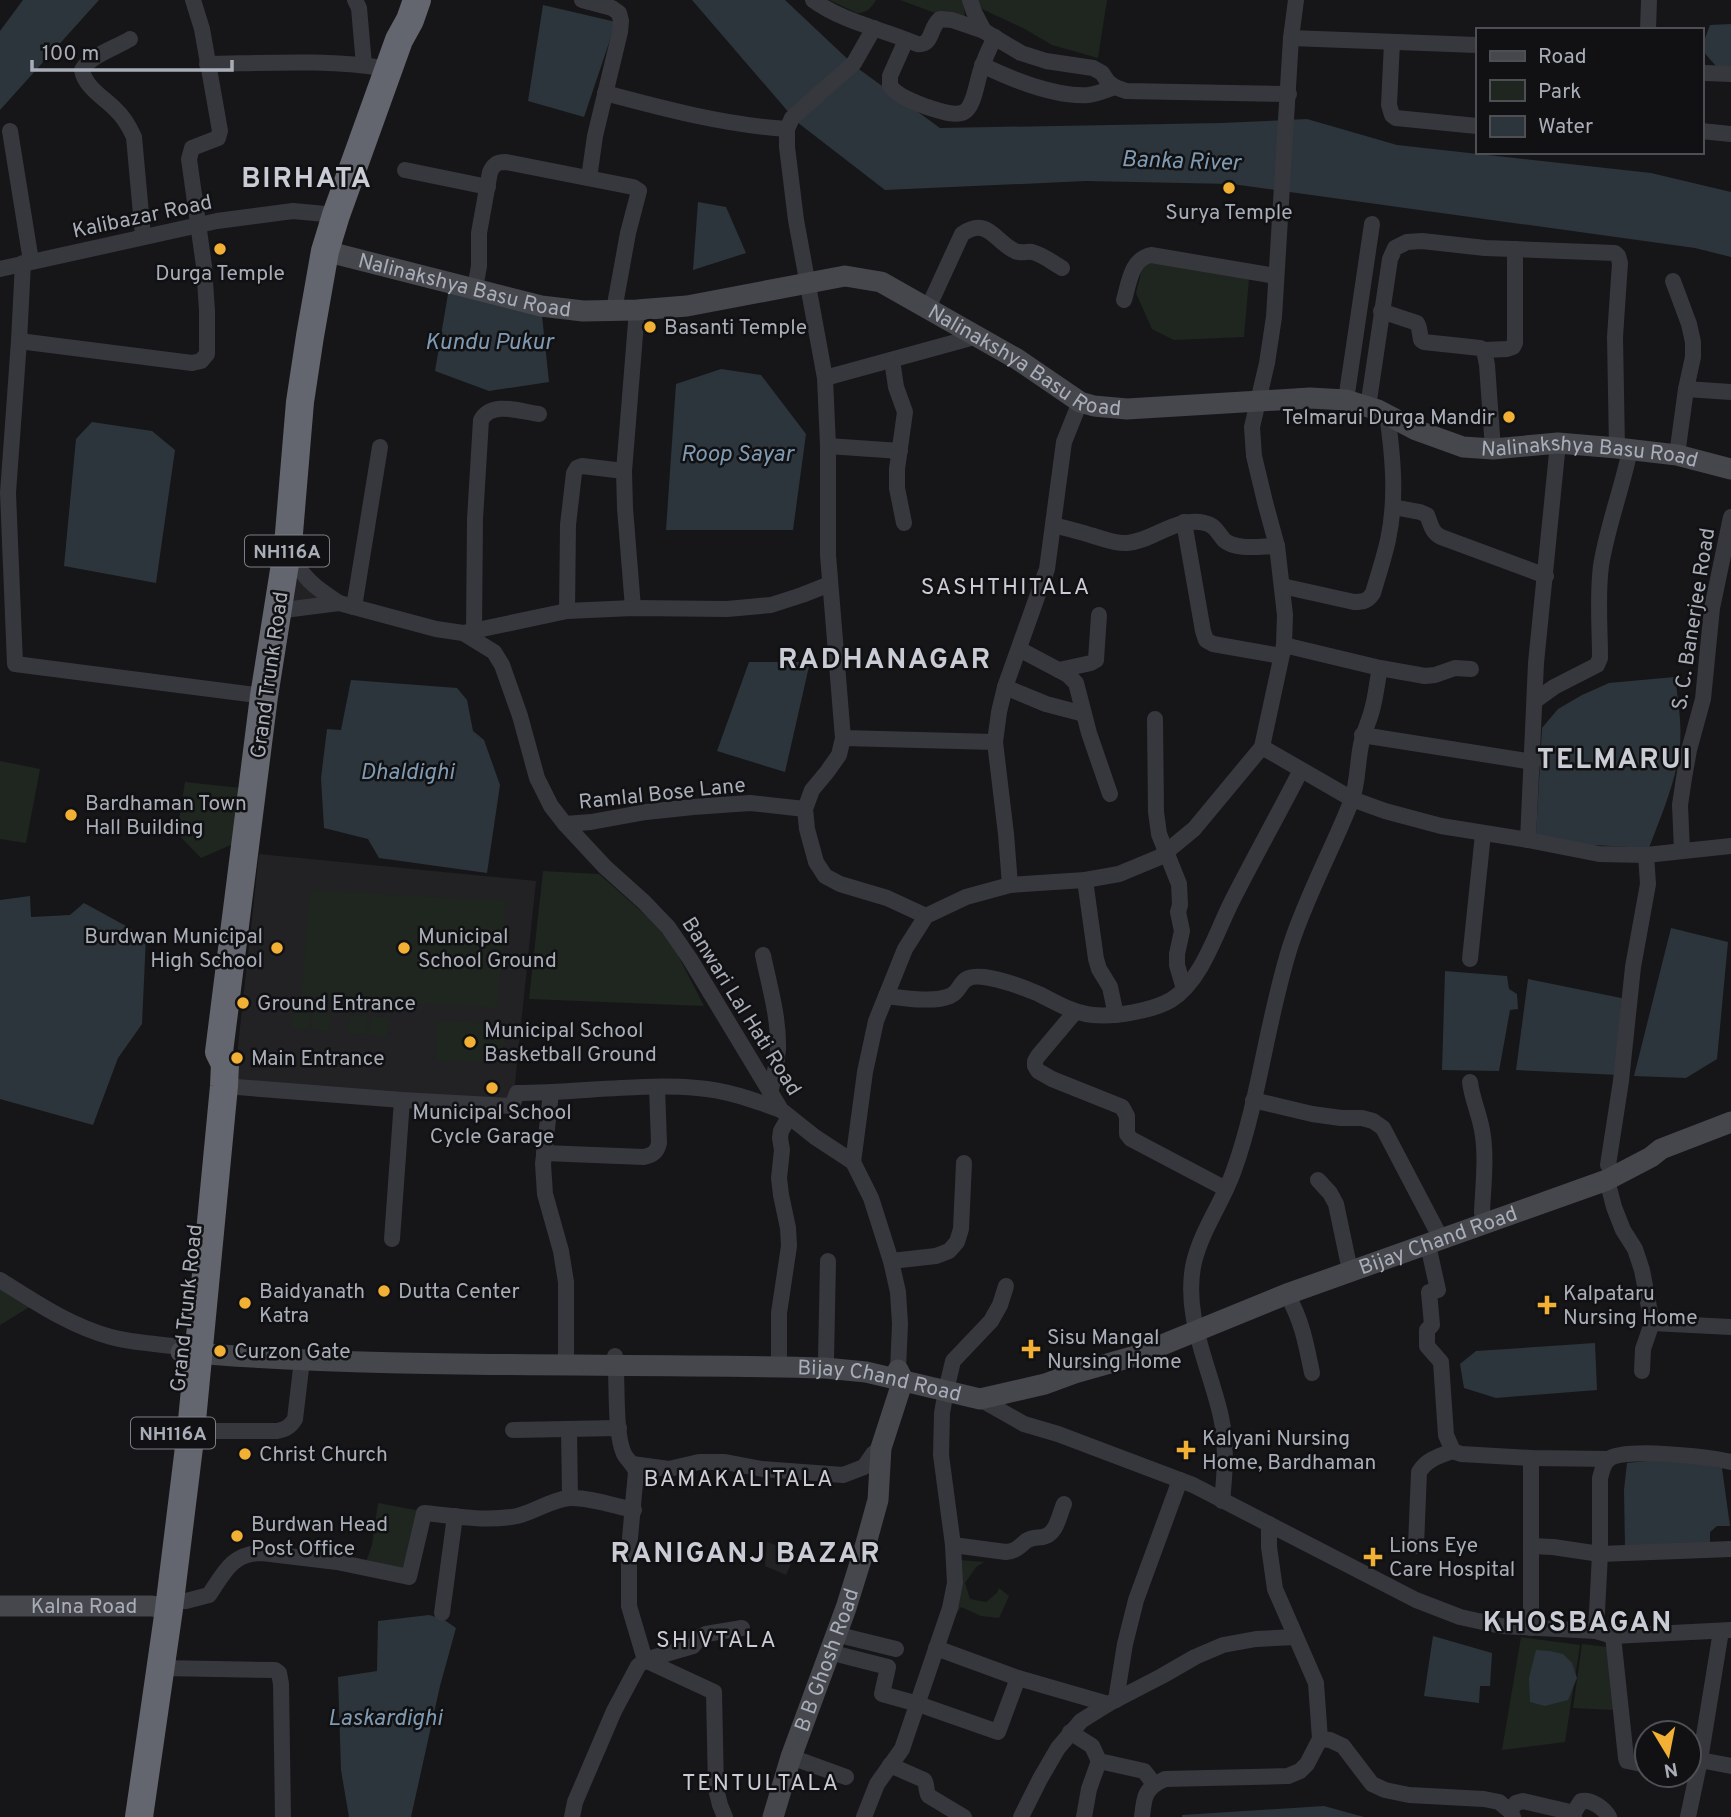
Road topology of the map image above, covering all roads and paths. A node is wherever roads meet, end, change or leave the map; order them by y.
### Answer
1 (192, 0) edge
2 (355, 0) edge
3 (417, 0) edge
4 (436, 0) edge
5 (582, 0) edge
6 (813, 0) edge
7 (970, 0) edge
8 (1296, 0) edge
9 (1649, 0) edge
10 (874, 27) junction
11 (1648, 28) edge
12 (989, 34) junction
13 (1292, 38) junction
14 (130, 39) dead end
15 (906, 40) junction
16 (1392, 42) junction
17 (1476, 45) edge
18 (207, 64) junction
19 (382, 65) junction
20 (982, 65) junction
21 (1704, 73) dead end
22 (1731, 74) edge
23 (1115, 87) junction
24 (605, 93) junction
25 (1289, 94) junction
26 (790, 124) junction
27 (1476, 126) edge
28 (10, 131) dead end
29 (1703, 131) edge
30 (1731, 134) edge
31 (405, 170) dead end
32 (589, 178) junction
33 (488, 187) junction
34 (336, 215) junction
35 (1372, 224) dead end
36 (198, 225) junction
37 (143, 236) junction
38 (1515, 249) junction
39 (326, 251) junction
40 (27, 262) junction
41 (1062, 268) dead end
42 (0, 269) edge
43 (1276, 276) junction
44 (1673, 281) dead end
45 (809, 282) junction
46 (475, 288) junction
47 (1124, 300) dead end
48 (928, 308) junction
49 (614, 310) junction
50 (637, 310) junction
51 (1381, 311) junction
52 (978, 336) junction
53 (19, 341) junction
54 (1484, 350) junction
55 (892, 360) junction
56 (825, 378) junction
57 (1686, 389) junction
58 (1731, 392) edge
59 (1257, 400) junction
60 (1346, 400) junction
61 (1080, 402) junction
62 (1378, 410) junction
63 (539, 414) dead end
64 (1558, 443) junction
65 (828, 446) junction
66 (380, 447) dead end
67 (1493, 449) junction
68 (1624, 449) junction
69 (900, 451) junction
70 (1677, 455) junction
71 (1731, 469) edge
72 (624, 471) junction
73 (1393, 507) junction
74 (1731, 517) edge
75 (1184, 522) junction
76 (904, 523) dead end
77 (1053, 525) junction
78 (288, 545) junction
79 (1277, 546) junction
80 (1546, 576) junction
81 (830, 584) junction
82 (1282, 586) junction
83 (347, 605) junction
84 (633, 608) junction
85 (567, 611) junction
86 (278, 612) junction
87 (1099, 615) dead end
88 (469, 632) junction
89 (1019, 649) junction
90 (1282, 651) junction
91 (1380, 668) junction
92 (1471, 669) dead end
93 (1059, 670) junction
94 (1005, 687) junction
95 (264, 696) junction
96 (1536, 700) junction
97 (1084, 714) junction
98 (1156, 719) dead end
99 (1363, 736) junction
100 (844, 738) junction
101 (995, 742) junction
102 (1262, 747) junction
103 (1533, 762) junction
104 (1301, 770) junction
105 (1110, 794) dead end
106 (1352, 799) junction
107 (805, 809) junction
108 (591, 822) junction
109 (565, 824) junction
110 (1483, 834) junction
111 (1528, 840) junction
112 (1731, 846) edge
113 (586, 847) junction
114 (1682, 851) junction
115 (1166, 852) junction
116 (1646, 855) junction
117 (1085, 880) junction
118 (1010, 886) junction
119 (926, 916) junction
120 (763, 955) dead end
121 (1470, 959) dead end
122 (1184, 989) junction
123 (887, 996) junction
124 (1076, 1012) junction
125 (1116, 1014) junction
126 (219, 1052) junction
127 (1470, 1082) dead end
128 (224, 1086) junction
129 (657, 1087) junction
130 (551, 1093) junction
131 (770, 1093) junction
132 (402, 1100) junction
133 (1253, 1100) junction
134 (785, 1113) junction
135 (1731, 1122) edge
136 (544, 1153) junction
137 (853, 1162) junction
138 (964, 1163) dead end
139 (1608, 1173) junction
140 (1318, 1180) dead end
141 (1226, 1189) junction
142 (1482, 1213) junction
143 (1433, 1238) junction
144 (392, 1239) dead end
145 (828, 1261) dead end
146 (891, 1261) junction
147 (1348, 1261) junction
148 (0, 1280) edge
149 (1006, 1286) dead end
150 (1287, 1294) junction
151 (1652, 1323) junction
152 (1196, 1326) junction
153 (1731, 1328) edge
154 (188, 1348) junction
155 (302, 1354) junction
156 (566, 1355) junction
157 (779, 1358) junction
158 (616, 1360) junction
159 (826, 1360) junction
160 (1642, 1371) dead end
161 (1312, 1373) dead end
162 (900, 1375) junction
163 (947, 1387) junction
164 (981, 1399) junction
165 (619, 1428) junction
166 (569, 1429) junction
167 (513, 1430) dead end
168 (191, 1431) junction
169 (881, 1448) junction
170 (1453, 1451) junction
171 (1531, 1458) junction
172 (1609, 1458) junction
173 (1731, 1462) edge
174 (632, 1464) junction
175 (1181, 1480) junction
176 (570, 1498) junction
177 (1222, 1501) junction
178 (1064, 1504) dead end
179 (634, 1510) junction
180 (455, 1517) junction
181 (1269, 1524) junction
182 (953, 1545) junction
183 (1416, 1546) dead end
184 (1531, 1546) junction
185 (1731, 1549) edge
186 (1600, 1554) junction
187 (0, 1606) edge
188 (164, 1606) junction
189 (442, 1613) dead end
190 (742, 1628) dead end
191 (1531, 1628) junction
192 (1726, 1630) edge
193 (1596, 1631) junction
194 (1613, 1636) junction
195 (1295, 1637) junction
196 (832, 1643) junction
197 (936, 1648) junction
198 (896, 1649) dead end
199 (645, 1660) junction
200 (161, 1668) junction
201 (1018, 1678) junction
202 (1112, 1702) junction
203 (918, 1703) junction
204 (1070, 1732) junction
205 (1320, 1739) junction
206 (1703, 1745) edge
207 (792, 1757) junction
208 (1100, 1761) junction
209 (1703, 1761) edge
210 (1633, 1762) edge
211 (890, 1765) junction
212 (1731, 1766) edge
213 (846, 1777) dead end
214 (1154, 1784) junction
215 (1690, 1789) edge
216 (1512, 1814) edge
217 (1573, 1816) edge
218 (124, 1817) edge
219 (139, 1817) edge
220 (283, 1817) edge
221 (572, 1817) edge
222 (725, 1817) edge
223 (773, 1817) edge
224 (864, 1817) edge
225 (964, 1817) edge
226 (1021, 1817) edge
227 (1084, 1817) edge
228 (1142, 1817) edge
229 (1609, 1817) edge
230 (1688, 1817) edge

1 - 18 street
2 - 19 street
3 - 19 highway, NH116A
4 - 19 highway, NH116A
5 - 24 street
6 - 10 street
7 - 12 street
8 - 13 street
9 - 11 street
10 - 15 street
10 - 26 street
12 - 15 street
12 - 20 street
12 - 23 street
13 - 16 street
13 - 25 street
14 - 37 street
15 - 20 street
16 - 17 street
16 - 27 street
18 - 19 street
18 - 36 street
19 - 34 highway, Grand Trunk Road / NH116A
20 - 23 street
21 - 22 street
23 - 25 street
24 - 26 street
24 - 32 street
25 - 43 street
26 - 45 street
28 - 40 street
29 - 30 street
31 - 33 street
32 - 33 street
32 - 49 street
33 - 46 street
34 - 36 street, Kalibazar Road
34 - 39 highway, Grand Trunk Road / NH116A
35 - 60 street
36 - 37 street, Kalibazar Road
36 - 53 street
37 - 40 street, Kalibazar Road
38 - 51 street
38 - 54 street
38 - 68 street
39 - 46 main road, Nalinakshya Basu Road
39 - 78 highway, Grand Trunk Road / NH116A
40 - 42 street, Kalibazar Road
40 - 53 street
41 - 48 street
43 - 47 street
43 - 59 street
44 - 57 street
45 - 48 main road, Nalinakshya Basu Road
45 - 50 main road, Nalinakshya Basu Road
45 - 56 street
46 - 49 main road, Nalinakshya Basu Road
48 - 52 main road, Nalinakshya Basu Road
49 - 50 main road, Nalinakshya Basu Road
50 - 72 street
51 - 54 street
51 - 62 street
52 - 55 street
52 - 61 main road, Nalinakshya Basu Road
53 - 95 street
54 - 67 street
55 - 56 street
55 - 69 street
56 - 65 street
57 - 58 street
57 - 70 street
59 - 60 main road, Nalinakshya Basu Road
59 - 61 main road, Nalinakshya Basu Road
59 - 79 street
60 - 62 main road, Nalinakshya Basu Road
61 - 77 street
62 - 67 main road, Nalinakshya Basu Road
62 - 73 street
63 - 88 street
64 - 67 main road, Nalinakshya Basu Road
64 - 68 main road, Nalinakshya Basu Road
64 - 80 street
65 - 69 street
65 - 81 street
66 - 83 street
68 - 70 main road, Nalinakshya Basu Road
68 - 96 street
69 - 76 street
70 - 71 main road, Nalinakshya Basu Road
72 - 84 street
72 - 85 street
73 - 80 street
73 - 82 street
74 - 114 street, S. C. Banerjee Road
75 - 77 street
75 - 79 street
75 - 90 street
77 - 89 street
78 - 83 street
78 - 86 highway, Grand Trunk Road / NH116A
79 - 82 street
80 - 96 street
81 - 84 street
81 - 100 street
82 - 90 street
83 - 86 street, Banwari Lal Hati Road
83 - 88 street, Banwari Lal Hati Road
84 - 85 street
85 - 88 street
86 - 95 highway, Grand Trunk Road / NH116A
87 - 93 street
88 - 109 street, Banwari Lal Hati Road
89 - 93 street
89 - 94 street
90 - 91 street
90 - 102 street
91 - 92 street
91 - 99 street
93 - 97 street
94 - 97 street
94 - 101 street
95 - 126 highway, Grand Trunk Road / NH116A
96 - 103 street
97 - 105 street
98 - 115 street
99 - 103 street
99 - 106 street
100 - 101 street
100 - 107 street
101 - 118 street
102 - 104 street
102 - 115 street
103 - 111 street
104 - 106 street
104 - 122 street
106 - 110 street
106 - 133 street
107 - 108 street, Ramlal Bose Lane
107 - 119 street
108 - 109 street, Ramlal Bose Lane
108 - 113 street
109 - 113 street, Banwari Lal Hati Road
110 - 111 street
110 - 121 street
111 - 116 street
112 - 114 street
113 - 131 street, Banwari Lal Hati Road
114 - 116 street
115 - 117 street
115 - 122 street
116 - 139 street
117 - 118 street
117 - 125 street
118 - 119 street
119 - 123 street
120 - 131 street
122 - 125 street
123 - 124 street
123 - 137 street
124 - 125 street
124 - 141 street
126 - 128 highway, Grand Trunk Road / NH116A
126 - 154 highway, Grand Trunk Road / NH116A
127 - 142 street
128 - 132 street
128 - 154 highway, Grand Trunk Road / NH116A
129 - 130 street
129 - 134 street
129 - 136 street
130 - 132 street
130 - 136 street
131 - 134 street, Banwari Lal Hati Road
132 - 144 street
133 - 141 street
133 - 143 street
134 - 137 street, Banwari Lal Hati Road
134 - 157 street
135 - 139 main road, Bijay Chand Road
136 - 156 street
137 - 146 street, Banwari Lal Hati Road
138 - 146 street
139 - 142 main road, Bijay Chand Road
139 - 143 main road, Bijay Chand Road
139 - 151 street
140 - 147 street
141 - 152 street
142 - 143 main road, Bijay Chand Road
143 - 147 main road, Bijay Chand Road
143 - 150 main road, Bijay Chand Road
143 - 170 street
145 - 159 street
146 - 162 street, Banwari Lal Hati Road
147 - 152 main road, Bijay Chand Road
148 - 154 street
149 - 163 street
150 - 152 main road, Bijay Chand Road
150 - 161 street
151 - 153 street
151 - 160 street
152 - 163 main road, Bijay Chand Road
152 - 164 main road, Bijay Chand Road
152 - 177 street
154 - 155 main road
154 - 168 highway, Grand Trunk Road / NH116A
154 - 188 highway, Grand Trunk Road / NH116A
155 - 156 main road, Bijay Chand Road
155 - 158 main road, Bijay Chand Road
155 - 168 street
156 - 158 main road, Bijay Chand Road
157 - 158 main road, Bijay Chand Road
157 - 159 main road, Bijay Chand Road
158 - 162 main road, Bijay Chand Road
158 - 165 street
159 - 162 main road, Bijay Chand Road
162 - 163 main road, Bijay Chand Road
162 - 169 main road, B B Ghosh Road
163 - 164 main road, Bijay Chand Road
163 - 182 street
164 - 175 street
165 - 166 street
165 - 174 street
166 - 167 street
166 - 176 street
168 - 188 highway, Grand Trunk Road / NH116A
169 - 174 street
169 - 196 main road, B B Ghosh Road
170 - 171 street
170 - 183 street
171 - 172 street
171 - 184 street
172 - 173 street
172 - 186 street
174 - 179 street
175 - 177 street
175 - 202 street
176 - 179 street
176 - 180 street
177 - 181 street
178 - 182 street
179 - 199 street
180 - 188 street
180 - 189 street
181 - 191 street
181 - 195 street
182 - 197 street
184 - 186 street
184 - 191 street
185 - 186 street
186 - 193 street
187 - 188 main road, Kalna Road
188 - 200 highway, Grand Trunk Road / NH116A
188 - 218 highway, Grand Trunk Road / NH116A
190 - 199 street
191 - 193 street
192 - 194 street
192 - 206 street
193 - 194 street
194 - 210 street
195 - 202 street
195 - 205 street
196 - 198 street
196 - 203 street
196 - 207 main road, B B Ghosh Road
197 - 201 street
197 - 203 street
199 - 221 street
199 - 222 street
200 - 219 highway, Grand Trunk Road / NH116A
200 - 220 street
201 - 202 street
201 - 203 street
202 - 204 street
203 - 211 street
204 - 208 street
204 - 226 street
205 - 214 street
205 - 216 street
207 - 213 street
207 - 223 main road, B B Ghosh Road
208 - 214 street
208 - 227 street
209 - 212 street
211 - 224 street
211 - 225 street
214 - 228 street
215 - 230 street
216 - 217 street
217 - 229 street

